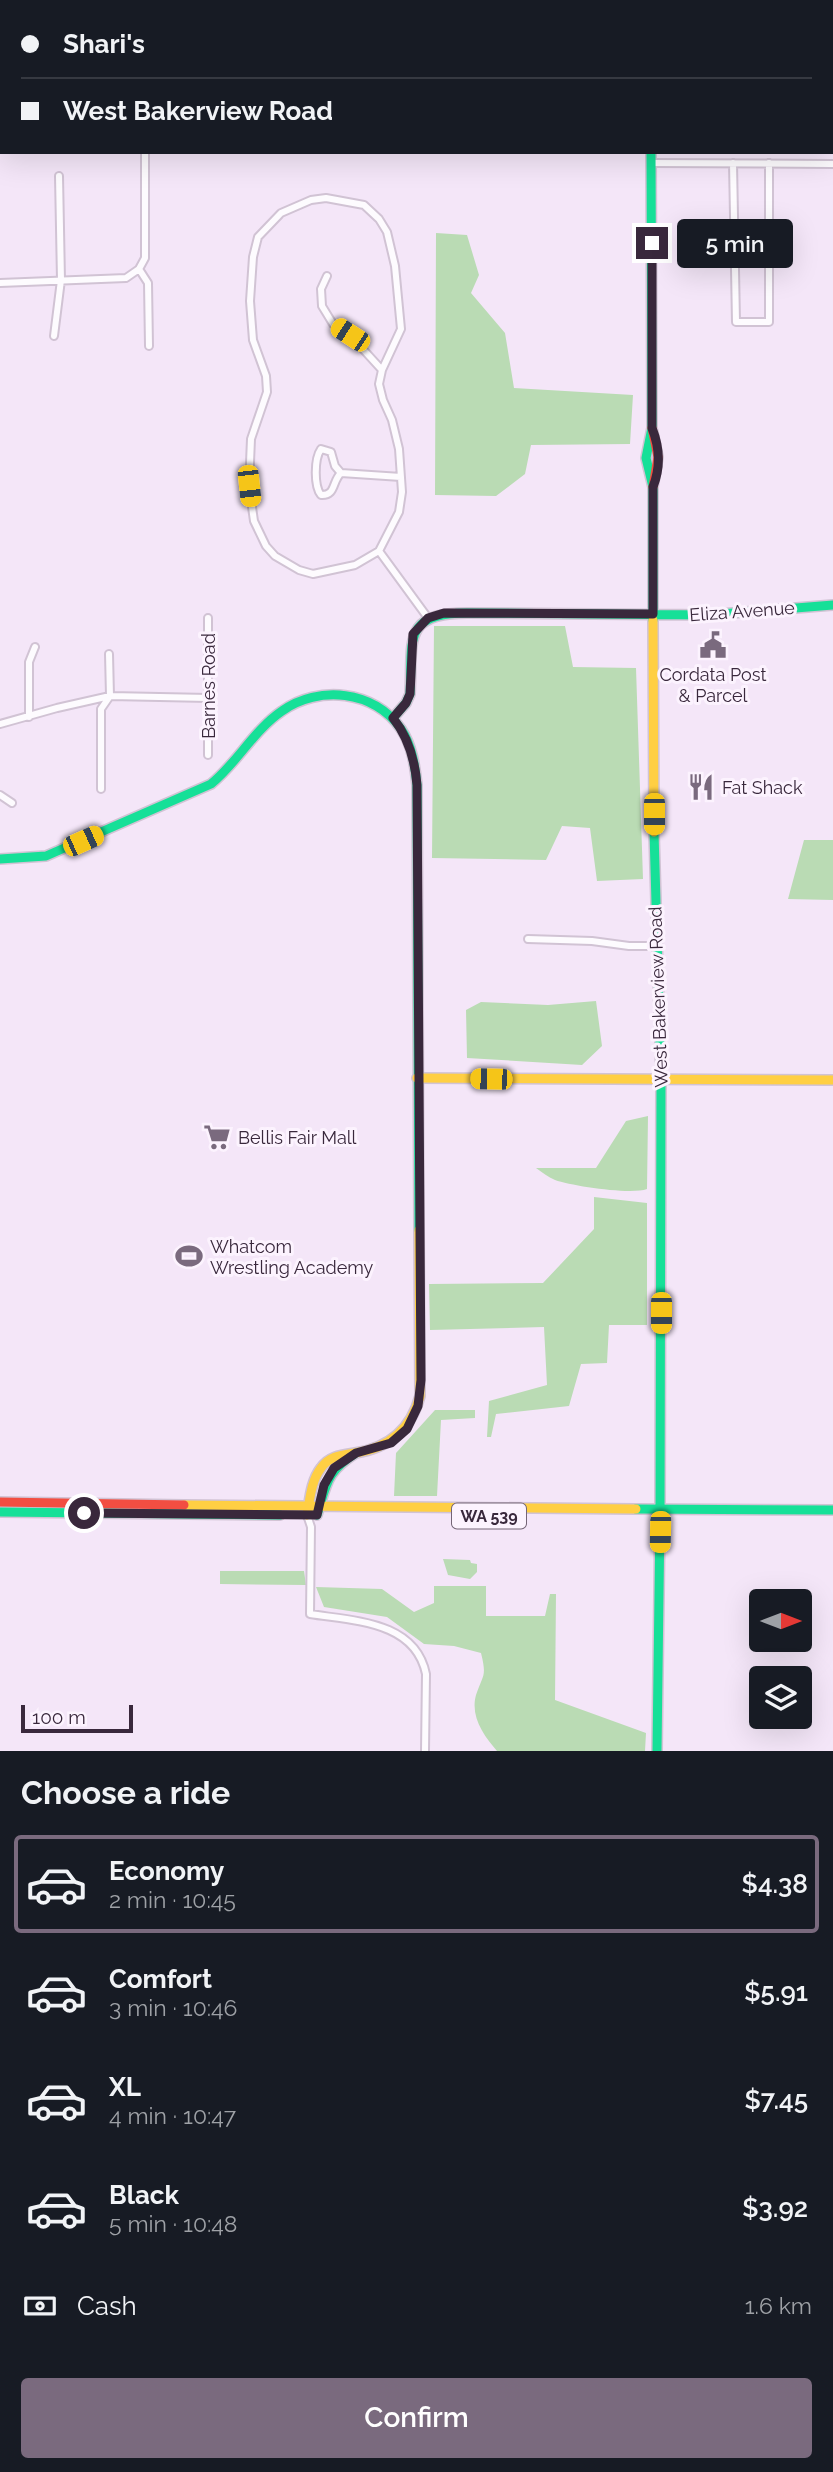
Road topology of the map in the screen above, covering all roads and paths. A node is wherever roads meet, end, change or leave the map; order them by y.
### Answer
1 (145, 154) edge
2 (651, 154) edge
3 (651, 163) junction
4 (733, 163) junction
5 (769, 163) junction
6 (833, 164) edge
7 (59, 176) dead end
8 (139, 269) junction
9 (327, 276) dead end
10 (61, 280) junction
11 (0, 283) edge
12 (54, 336) dead end
13 (149, 346) dead end
14 (382, 370) junction
15 (341, 473) junction
16 (401, 477) junction
17 (379, 551) junction
18 (833, 605) edge
19 (653, 614) junction
20 (208, 618) dead end
21 (428, 618) junction
22 (36, 646) dead end
23 (109, 654) dead end
24 (110, 696) junction
25 (209, 698) junction
26 (29, 717) junction
27 (393, 718) junction
28 (0, 724) edge
29 (208, 755) dead end
30 (101, 789) dead end
31 (0, 795) edge
32 (12, 803) dead end
33 (0, 859) edge
34 (528, 939) dead end
35 (656, 946) junction
36 (417, 1078) junction
37 (661, 1079) junction
38 (833, 1080) edge
39 (0, 1502) edge
40 (183, 1505) junction
41 (482, 1508) junction
42 (833, 1510) edge
43 (313, 1511) junction
44 (0, 1512) edge
45 (661, 1512) junction
46 (127, 1513) junction
47 (411, 1516) junction
48 (833, 1518) edge
49 (425, 1751) edge
50 (657, 1751) edge

1 - 8 street
2 - 3 main road, West Bakerview Road
3 - 4 street
3 - 19 main road, West Bakerview Road
4 - 5 street
4 - 5 street
5 - 6 street
7 - 10 street
8 - 10 street
8 - 13 street
9 - 14 street
10 - 11 street
10 - 12 street
14 - 16 street
14 - 17 street
15 - 15 street
15 - 16 street
16 - 17 street
17 - 21 street
18 - 19 main road, Eliza Avenue
19 - 21 main road, Eliza Avenue
19 - 35 main road, West Bakerview Road
20 - 25 street, Barnes Road
21 - 27 main road
22 - 26 street
23 - 24 street
24 - 25 street
24 - 26 street
24 - 30 street
25 - 29 street, Barnes Road
26 - 28 street
27 - 33 main road
27 - 36 main road
31 - 32 street
34 - 35 street
35 - 37 main road, West Bakerview Road
36 - 37 main road
36 - 43 main road
37 - 38 main road
37 - 45 main road, West Bakerview Road
39 - 40 main road, WA 539
40 - 43 main road, WA 539
40 - 46 main road
41 - 43 main road, WA 539
41 - 45 main road, WA 539
41 - 47 main road
42 - 45 main road, WA 539
43 - 46 main road, WA 539
43 - 47 main road, WA 539
43 - 49 street
44 - 46 main road, WA 539
45 - 47 main road, WA 539
45 - 48 main road, WA 539
45 - 50 main road, West Bakerview Road

